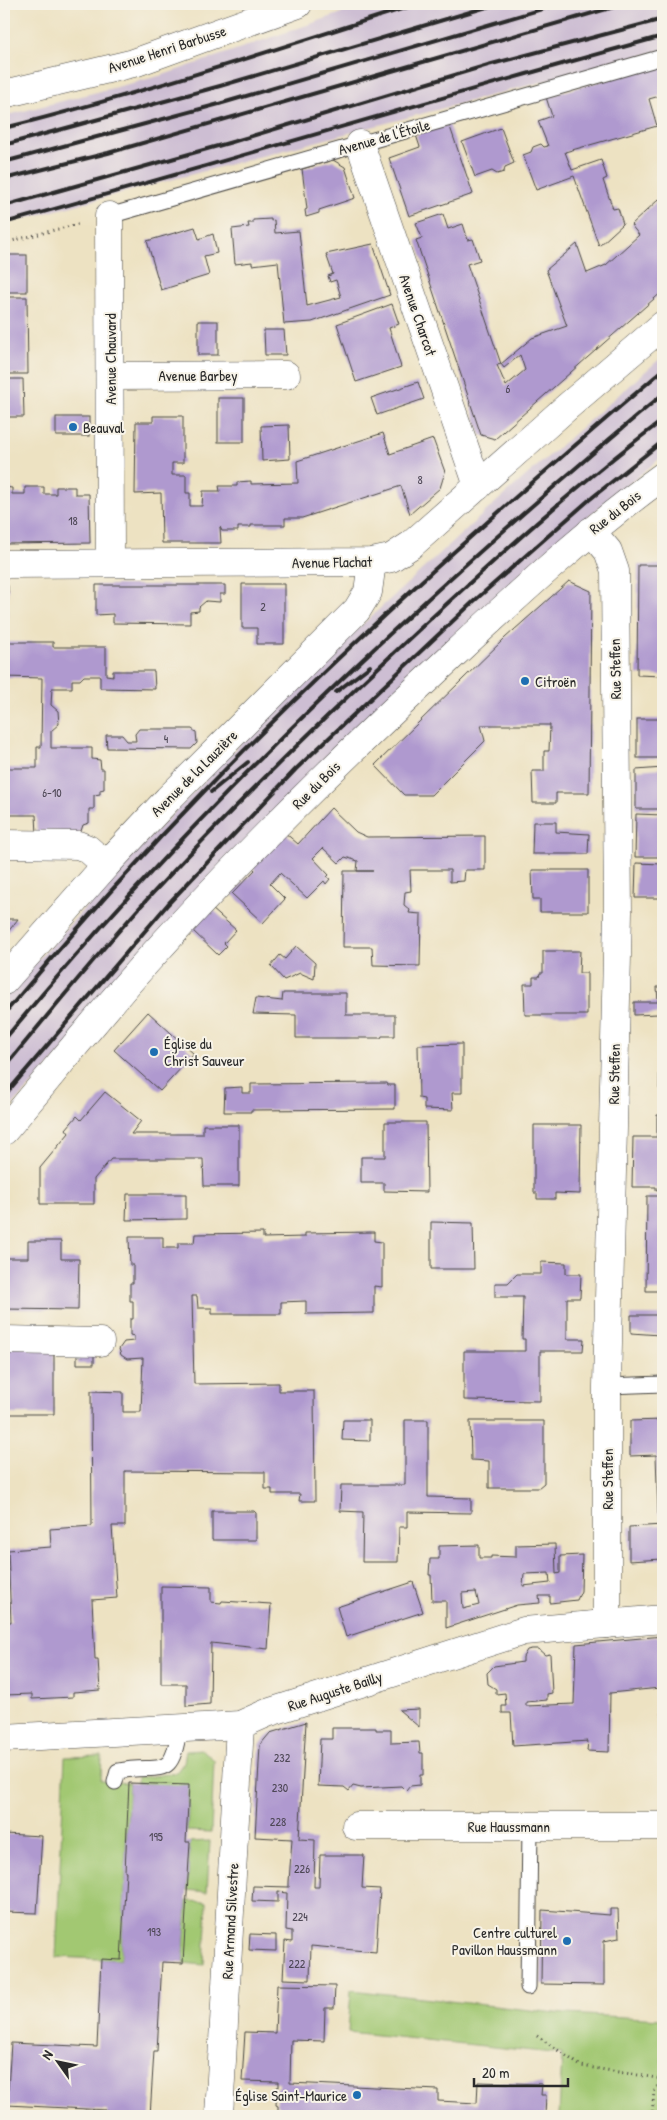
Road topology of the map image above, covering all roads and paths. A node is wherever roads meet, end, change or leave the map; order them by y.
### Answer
1 (285, 6) edge
2 (659, 58) dead end
3 (4, 94) edge
4 (360, 144) junction
5 (109, 216) junction
6 (4, 243) edge
7 (663, 325) edge
8 (286, 375) dead end
9 (110, 376) junction
10 (663, 476) edge
11 (478, 486) junction
12 (590, 531) junction
13 (110, 562) junction
14 (372, 562) junction
15 (4, 564) edge
16 (4, 844) edge
17 (106, 865) junction
18 (4, 981) edge
19 (4, 1131) edge
20 (4, 1340) edge
21 (100, 1342) dead end
22 (663, 1384) edge
23 (607, 1386) junction
24 (663, 1619) edge
25 (607, 1624) junction
26 (240, 1725) junction
27 (179, 1729) junction
28 (4, 1738) edge
29 (115, 1782) dead end
30 (356, 1826) dead end
31 (530, 1826) junction
32 (663, 1826) edge
33 (528, 1987) dead end
34 (537, 2036) dead end
35 (663, 2079) edge
36 (219, 2116) edge
37 (652, 2116) edge

1 - 3 street, Avenue Henri Barbusse
2 - 4 lane, Avenue de l'Étoile
4 - 5 lane, Avenue de l'Étoile
4 - 11 street, Avenue Charcot
5 - 6 path
5 - 9 street, Avenue Chauvard
7 - 11 street, Avenue Flachat
8 - 9 street, Avenue Barbey
9 - 13 street, Avenue Chauvard
10 - 12 street, Rue du Bois
11 - 14 street, Avenue Flachat
12 - 19 street, Rue du Bois
12 - 23 street, Rue Steffen
13 - 14 street, Avenue Flachat
13 - 15 street, Avenue Flachat
14 - 17 street, Avenue de la Lauzière
16 - 17 street
17 - 18 street, Avenue de la Lauzière
20 - 21 street
22 - 23 lane
23 - 25 street, Rue Steffen
24 - 25 street, Rue Auguste Bailly
25 - 26 street, Rue Auguste Bailly
26 - 27 street, Rue Auguste Bailly
26 - 36 street, Rue Armand Silvestre
27 - 28 street, Rue Auguste Bailly
27 - 29 lane
30 - 31 street, Rue Haussmann
31 - 32 street, Rue Haussmann
31 - 33 lane
34 - 35 path
35 - 37 path

